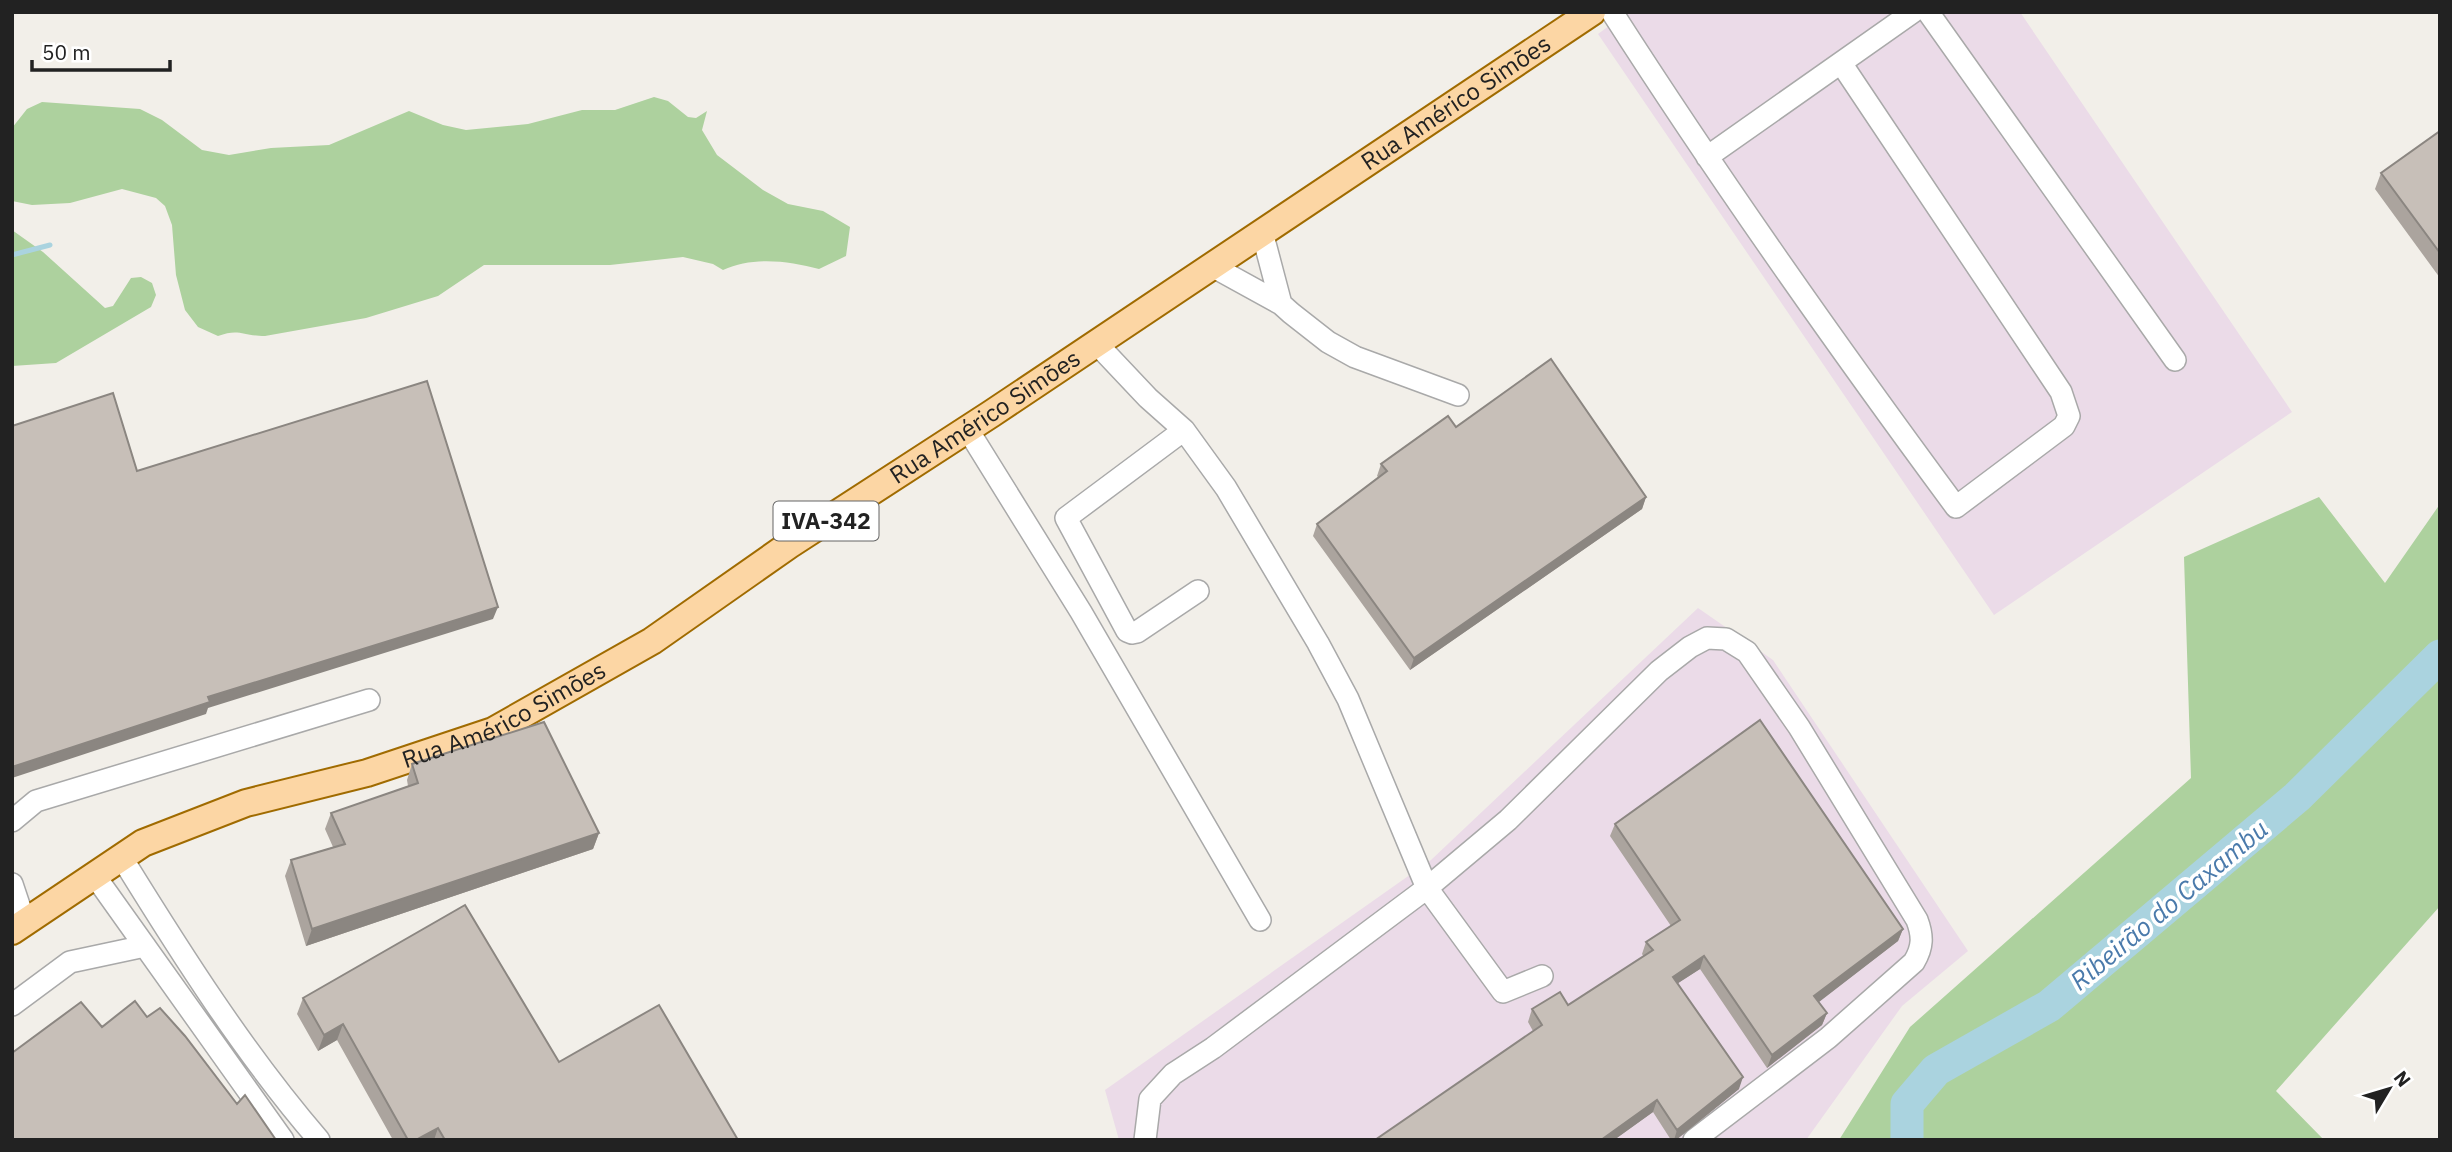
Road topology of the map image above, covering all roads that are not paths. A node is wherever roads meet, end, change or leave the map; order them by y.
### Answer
1 (1592, 12) edge
2 (1612, 12) edge
3 (1913, 12) edge
4 (1928, 12) edge
5 (1841, 63) junction
6 (1707, 157) junction
7 (1262, 232) junction
8 (1212, 266) junction
9 (1282, 304) junction
10 (1097, 344) junction
11 (2175, 360) dead end
12 (1458, 395) dead end
13 (968, 430) junction
14 (1184, 430) junction
15 (1198, 591) dead end
16 (369, 700) dead end
17 (12, 821) edge
18 (122, 858) junction
19 (95, 876) junction
20 (12, 884) edge
21 (1427, 888) junction
22 (1260, 920) dead end
23 (18, 927) edge
24 (145, 946) junction
25 (1542, 976) dead end
26 (12, 1005) edge
27 (283, 1140) edge
28 (319, 1140) edge
29 (1145, 1140) edge
30 (1694, 1140) edge

1 - 7 main road, Rua Américo Simões / IVA-342
2 - 6 lane
3 - 5 lane
4 - 11 lane
5 - 6 lane
5 - 6 lane
7 - 8 main road, Rua Américo Simões / IVA-342
7 - 9 lane
8 - 9 lane
8 - 10 main road, Rua Américo Simões / IVA-342
9 - 12 lane
10 - 13 main road, Rua Américo Simões / IVA-342
10 - 14 lane
13 - 18 main road, Rua Américo Simões / IVA-342
13 - 22 lane
14 - 15 lane
14 - 21 lane
16 - 17 lane
18 - 19 main road, Rua Américo Simões / IVA-342
18 - 28 lane
19 - 23 main road, Rua Américo Simões / IVA-342
19 - 24 lane
20 - 23 lane
21 - 25 lane
21 - 29 lane
21 - 30 lane
24 - 26 lane
24 - 27 lane

